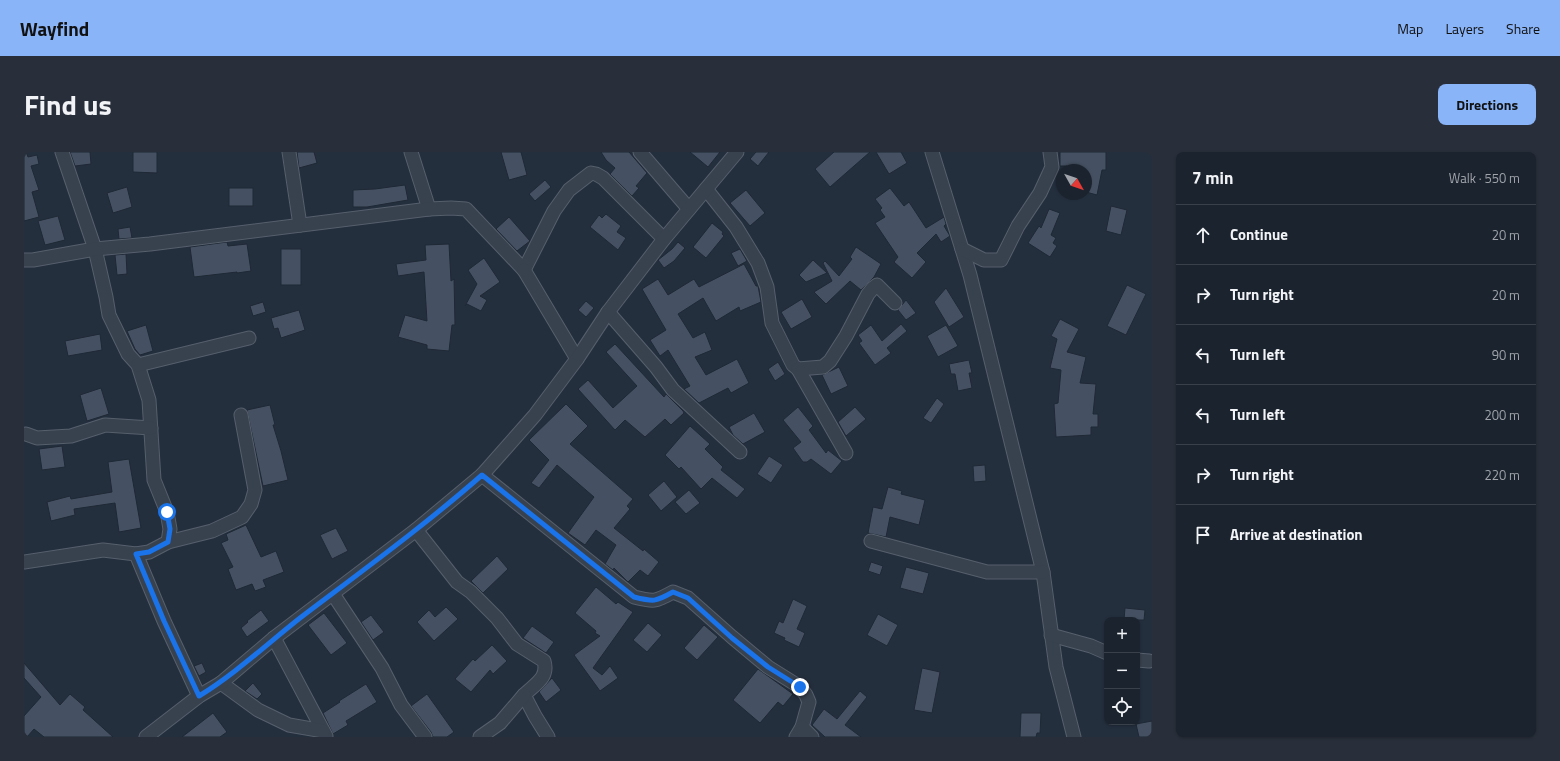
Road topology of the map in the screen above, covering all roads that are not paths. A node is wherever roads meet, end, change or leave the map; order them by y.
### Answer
1 (62, 152) edge
2 (289, 152) edge
3 (411, 152) edge
4 (640, 152) edge
5 (737, 152) edge
6 (932, 152) edge
7 (1050, 152) edge
8 (706, 189) junction
9 (429, 208) junction
10 (688, 209) junction
11 (300, 225) junction
12 (664, 239) junction
13 (95, 249) junction
14 (962, 250) junction
15 (24, 260) edge
16 (524, 270) junction
17 (895, 303) dead end
18 (608, 312) junction
19 (249, 338) dead end
20 (577, 359) junction
21 (138, 365) junction
22 (798, 369) junction
23 (241, 415) dead end
24 (151, 428) junction
25 (26, 434) dead end
26 (740, 452) dead end
27 (846, 453) dead end
28 (482, 475) junction
29 (416, 530) junction
30 (871, 541) dead end
31 (168, 542) junction
32 (136, 554) junction
33 (24, 562) edge
34 (1043, 572) junction
35 (333, 594) junction
36 (1051, 635) junction
37 (274, 638) junction
38 (1104, 652) edge
39 (221, 682) junction
40 (524, 695) junction
41 (199, 696) junction
42 (799, 732) edge
43 (325, 734) edge
44 (146, 737) edge
45 (425, 737) edge
46 (480, 737) edge
47 (548, 737) edge
48 (812, 737) edge
49 (1074, 737) edge

1 - 13 street
2 - 11 street
3 - 9 street
4 - 10 street
5 - 8 street
6 - 14 street
7 - 14 street
8 - 10 street
8 - 22 street
9 - 11 street
9 - 16 street
10 - 12 street
11 - 13 street
12 - 16 street
12 - 18 street
13 - 15 street
13 - 21 street
14 - 34 street
16 - 20 street
17 - 22 street
18 - 20 street
18 - 26 street
19 - 21 street
20 - 28 street
21 - 24 street
22 - 27 street
23 - 31 street
24 - 25 street
24 - 31 street
28 - 29 street
28 - 42 street
29 - 35 street
29 - 40 street
30 - 34 street
31 - 32 street
32 - 33 street
32 - 41 street
34 - 36 street
35 - 37 street
35 - 45 street
36 - 38 street
36 - 49 street
37 - 39 street
37 - 43 street
39 - 41 street
39 - 43 street
40 - 46 street
40 - 47 street
41 - 44 street
42 - 48 street

